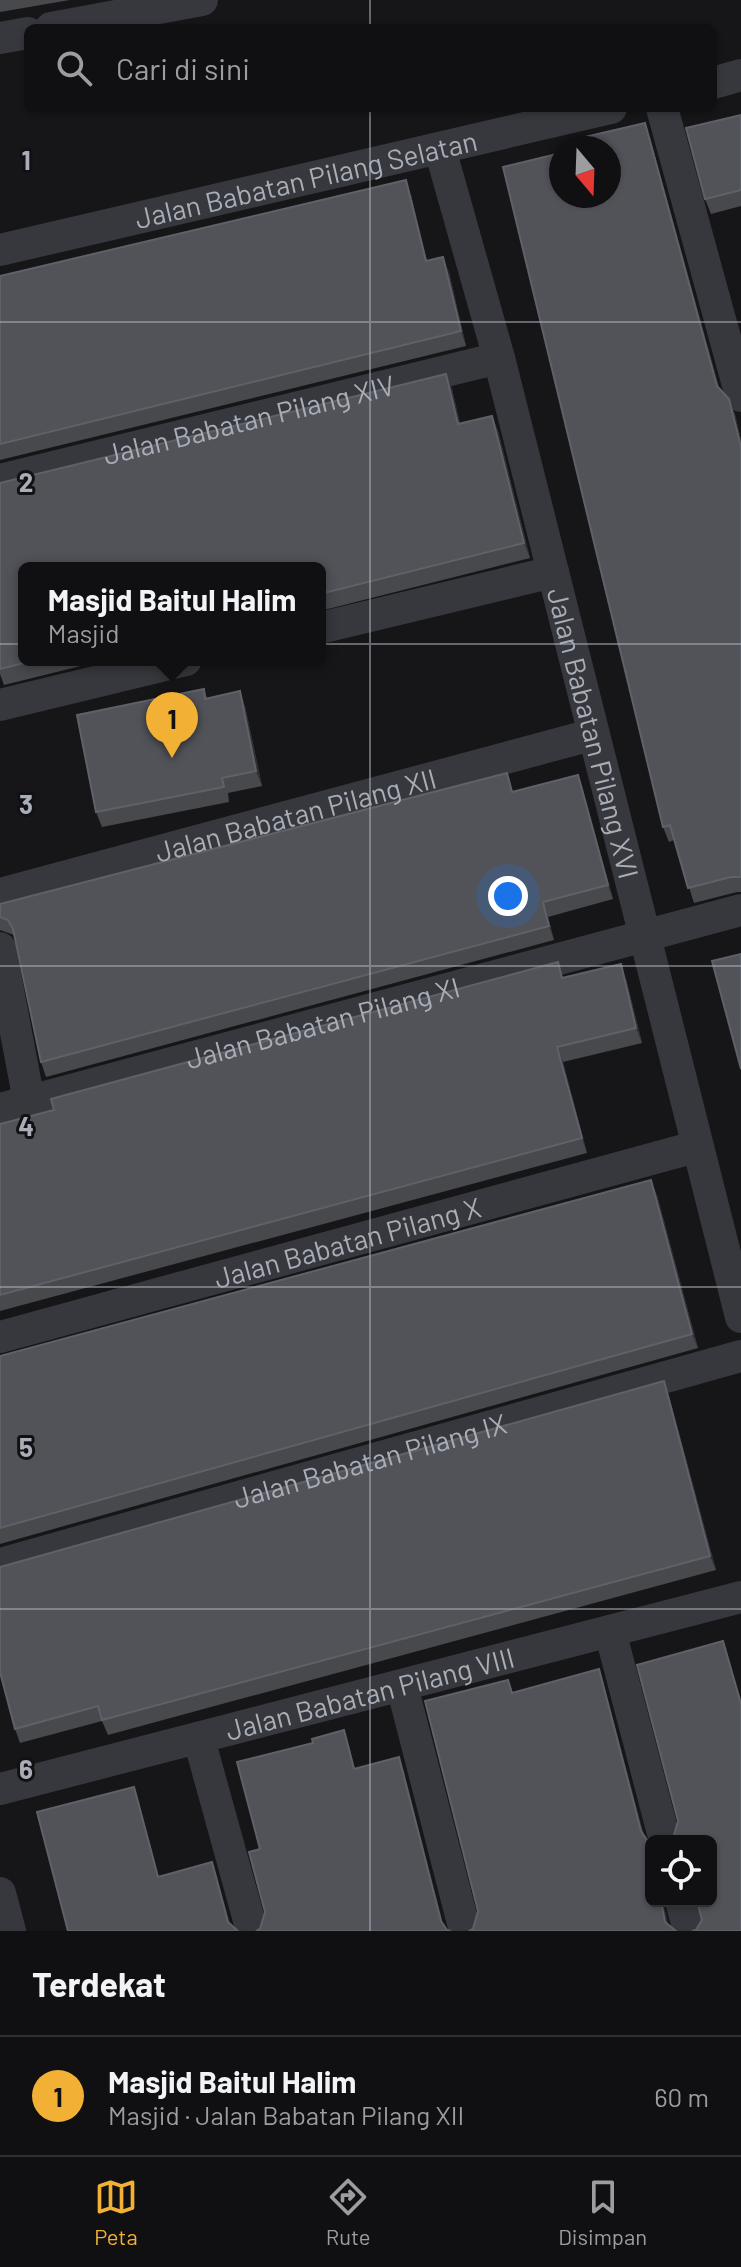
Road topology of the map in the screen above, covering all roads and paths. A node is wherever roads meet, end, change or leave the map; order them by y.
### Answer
1 (202, 0) edge
2 (112, 8) edge
3 (63, 24) edge
4 (24, 34) edge
5 (0, 38) edge
6 (741, 75) edge
7 (717, 82) edge
8 (594, 112) edge
9 (663, 112) edge
10 (440, 149) junction
11 (0, 250) edge
12 (729, 309) edge
13 (499, 358) junction
14 (741, 396) edge
15 (0, 480) edge
16 (553, 572) junction
17 (326, 627) edge
18 (161, 666) edge
19 (0, 705) edge
20 (591, 735) junction
21 (0, 894) edge
22 (741, 910) edge
23 (644, 937) junction
24 (0, 948) edge
25 (14, 1105) edge
26 (695, 1147) junction
27 (741, 1317) edge
28 (0, 1337) edge
29 (741, 1356) edge
30 (0, 1564) edge
31 (741, 1597) edge
32 (610, 1631) junction
33 (402, 1686) junction
34 (199, 1739) junction
35 (0, 1789) edge
36 (663, 1835) edge
37 (0, 1893) edge
38 (683, 1907) edge
39 (10, 1931) edge
40 (252, 1931) edge
41 (465, 1931) edge
42 (689, 1931) edge

1 - 2 street
2 - 3 street
4 - 5 street
6 - 7 street
8 - 10 street, Jalan Babatan Pilang Selatan
9 - 12 street
10 - 11 street, Jalan Babatan Pilang Selatan
10 - 13 street, Jalan Babatan Pilang XVI
12 - 14 street
13 - 15 street, Jalan Babatan Pilang XIV
13 - 16 street, Jalan Babatan Pilang XVI
16 - 17 street
16 - 20 street, Jalan Babatan Pilang XVI
18 - 19 street
20 - 21 street, Jalan Babatan Pilang XII
20 - 23 street, Jalan Babatan Pilang XVI
22 - 23 street, Jalan Babatan Pilang XI
23 - 25 street, Jalan Babatan Pilang XI
23 - 26 street, Jalan Babatan Pilang XVI
24 - 25 street
26 - 27 street, Jalan Babatan Pilang XVI
26 - 28 street, Jalan Babatan Pilang X
29 - 30 street, Jalan Babatan Pilang IX
31 - 32 street, Jalan Babatan Pilang VIII
32 - 33 street, Jalan Babatan Pilang VIII
32 - 36 street
33 - 34 street, Jalan Babatan Pilang VIII
33 - 41 street
34 - 35 street, Jalan Babatan Pilang VIII
34 - 40 street
37 - 39 street
38 - 42 street

